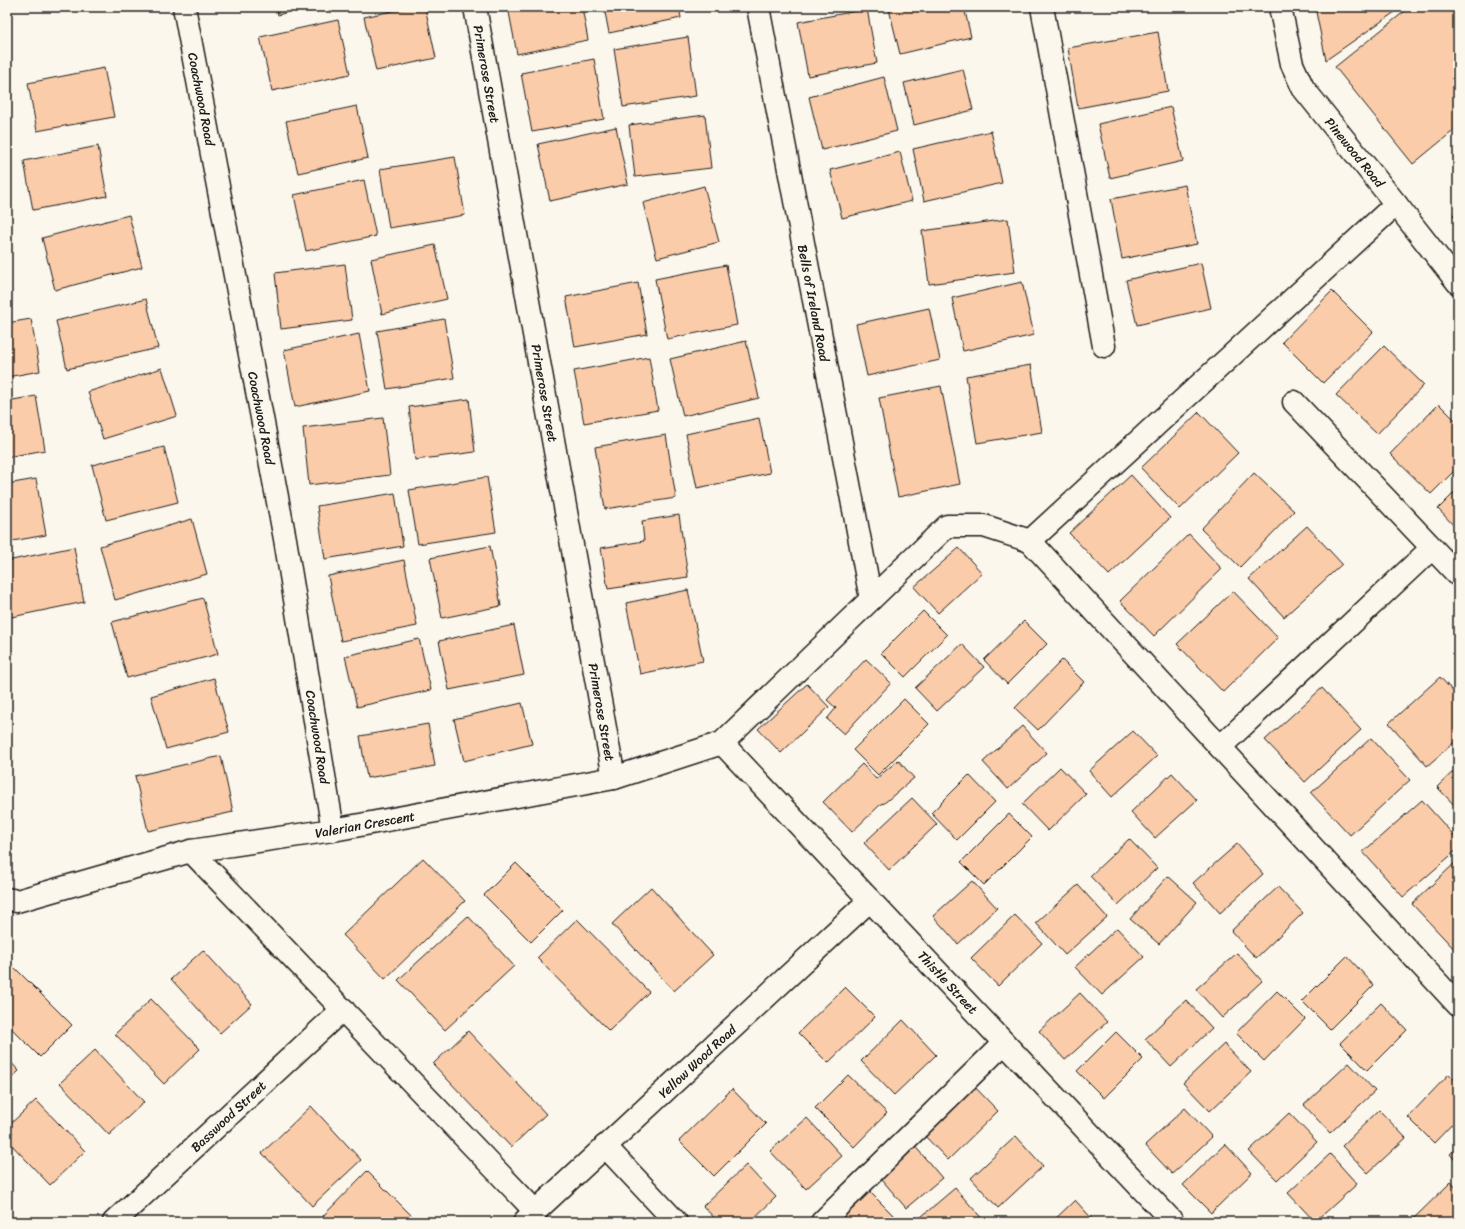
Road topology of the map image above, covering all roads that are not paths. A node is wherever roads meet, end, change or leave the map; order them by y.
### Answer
1 (184, 7) edge
2 (475, 7) edge
3 (758, 7) edge
4 (1042, 7) edge
5 (1280, 7) edge
6 (1396, 204) junction
7 (1458, 283) edge
8 (1104, 346) dead end
9 (1294, 402) dead end
10 (1030, 541) junction
11 (1432, 548) junction
12 (1458, 575) edge
13 (871, 599) junction
14 (722, 742) junction
15 (1220, 747) junction
16 (614, 778) junction
17 (333, 830) junction
18 (191, 851) junction
19 (7, 899) edge
20 (870, 900) junction
21 (1458, 1005) edge
22 (343, 1010) junction
23 (1004, 1043) junction
24 (605, 1146) junction
25 (530, 1217) edge
26 (114, 1222) edge
27 (676, 1222) edge
28 (822, 1222) edge
29 (1173, 1222) edge

1 - 17 street, Coachwood Road
2 - 16 street, Primerose Street
3 - 13 street, Bells of Ireland Road
4 - 8 street
5 - 6 street, Pinewood Road
6 - 7 street, Pinewood Road
6 - 10 street
9 - 11 street
10 - 13 street
10 - 15 street
11 - 12 street
11 - 15 street
13 - 14 street
14 - 16 street, Valerian Crescent
14 - 20 street, Thistle Street
15 - 21 street
16 - 17 street, Valerian Crescent
17 - 18 street, Valerian Crescent
18 - 19 street, Valerian Crescent
18 - 22 street
20 - 23 street, Thistle Street
20 - 24 street, Yellow Wood Road
22 - 25 street
22 - 26 street, Basswood Street
23 - 28 street
23 - 29 street, Thistle Street
24 - 25 street, Yellow Wood Road
24 - 27 street

